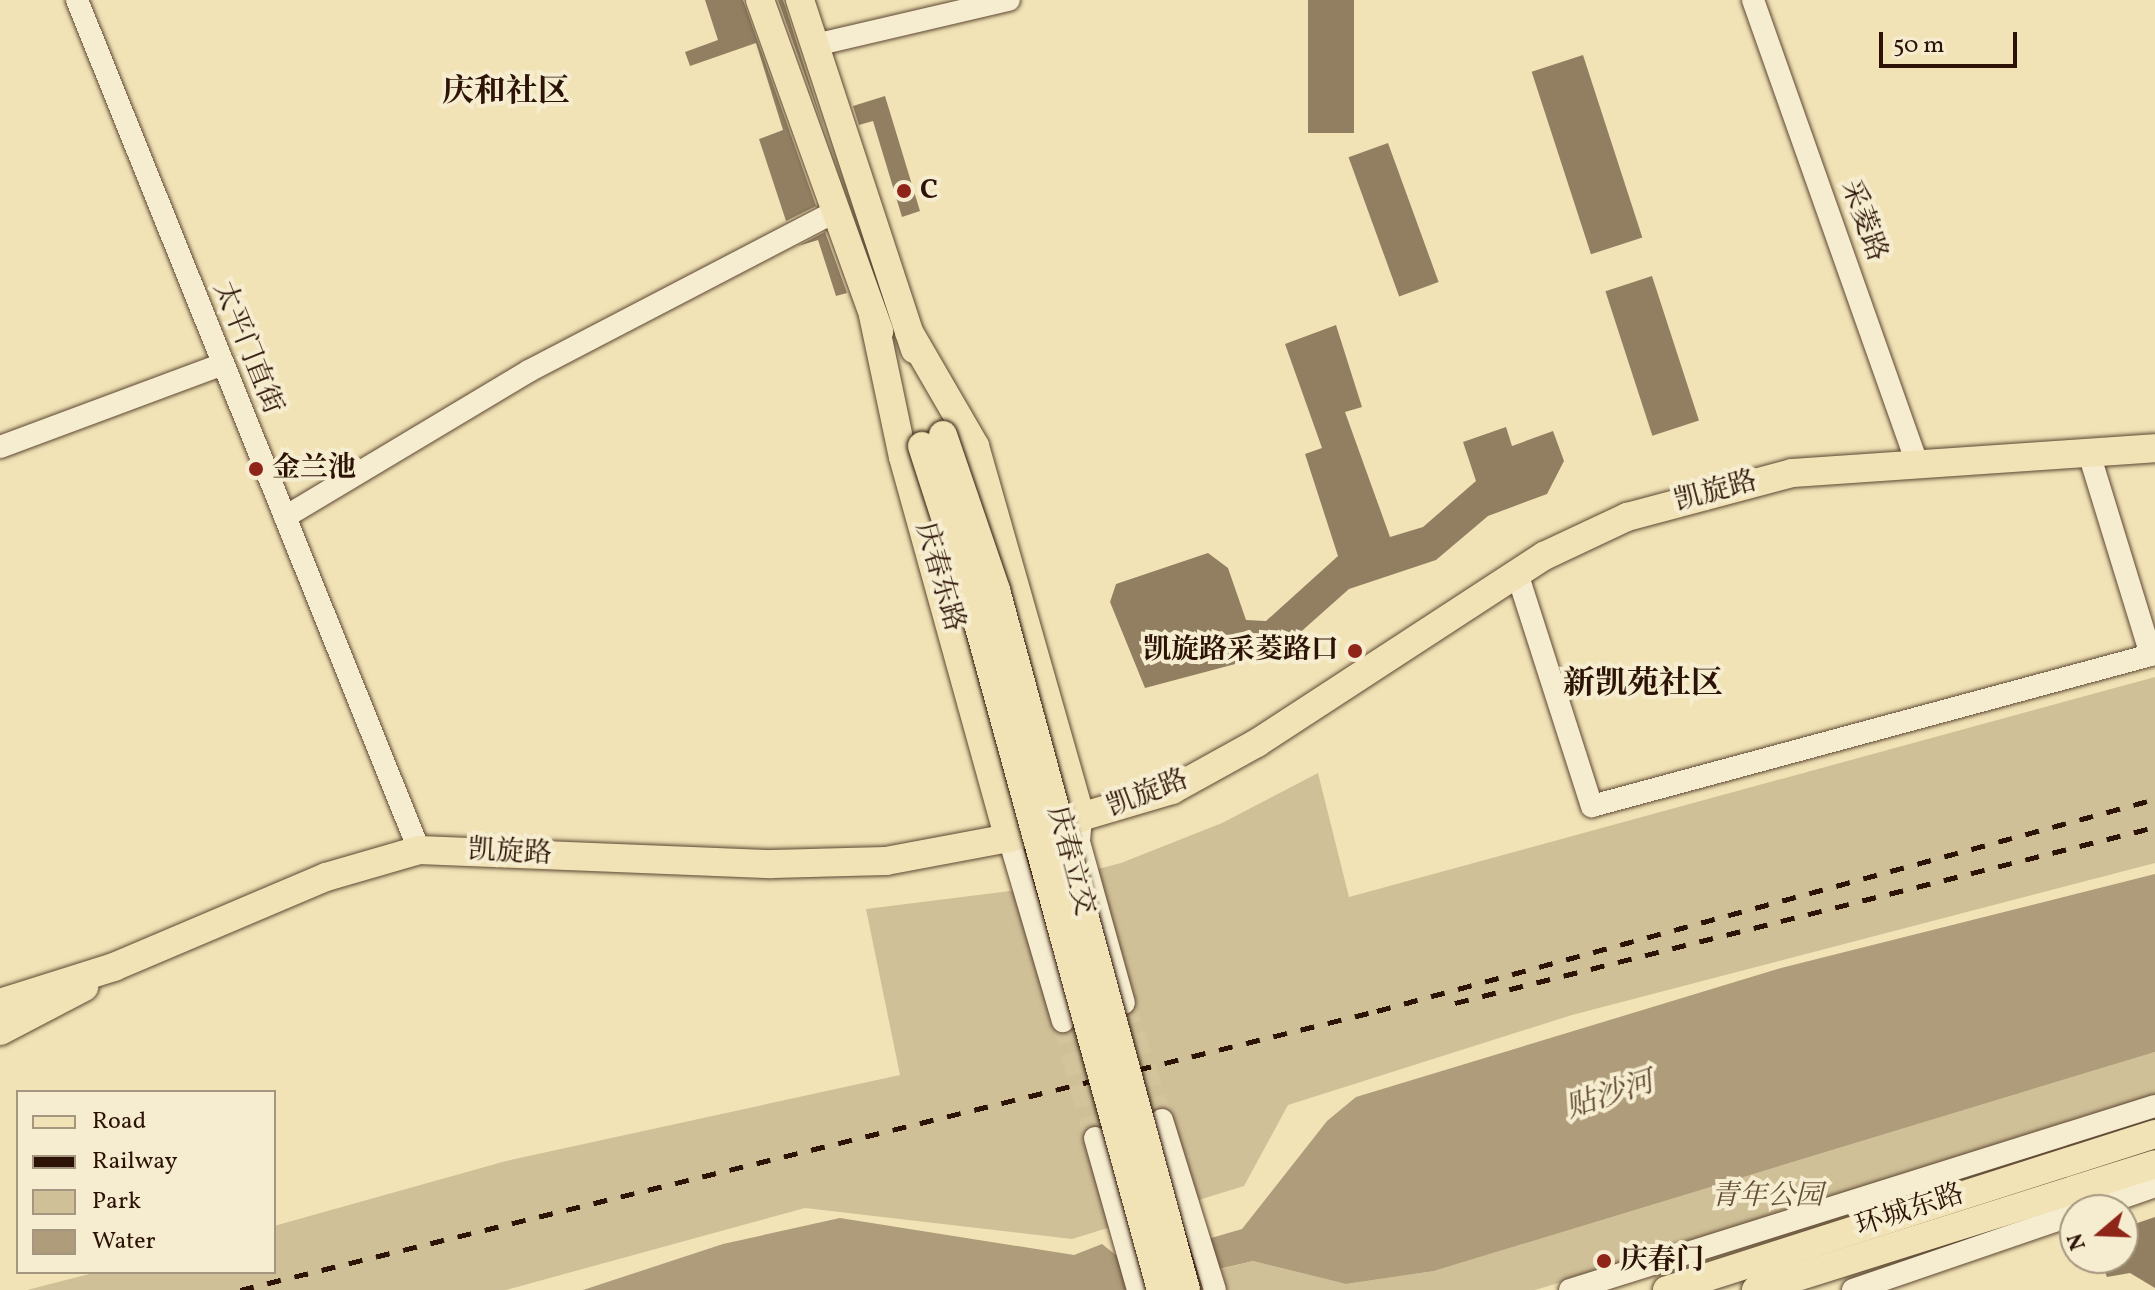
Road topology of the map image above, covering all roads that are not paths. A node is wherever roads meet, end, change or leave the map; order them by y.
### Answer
1 (77, 0) edge
2 (760, 0) edge
3 (800, 0) edge
4 (1009, 0) edge
5 (1753, 0) edge
6 (815, 45) junction
7 (834, 212) junction
8 (873, 315) junction
9 (909, 332) junction
10 (221, 365) junction
11 (933, 440) junction
12 (0, 447) edge
13 (2155, 448) edge
14 (2089, 454) junction
15 (1917, 462) junction
16 (285, 517) junction
17 (1517, 573) junction
18 (1081, 818) junction
19 (1009, 838) junction
20 (419, 850) junction
21 (114, 967) junction
22 (0, 1003) edge
23 (1124, 1003) tunnel mouth
24 (1063, 1021) tunnel mouth
25 (0, 1031) edge
26 (2155, 1106) edge
27 (1162, 1120) tunnel mouth
28 (2155, 1134) edge
29 (1095, 1138) tunnel mouth
30 (2155, 1164) edge
31 (2155, 1186) edge
32 (2132, 1194) edge
33 (2059, 1219) edge
34 (1774, 1287) edge
35 (1138, 1290) edge
36 (1161, 1290) edge
37 (1186, 1290) edge
38 (1215, 1290) edge
39 (1570, 1290) edge
40 (1667, 1290) edge
41 (1853, 1290) edge

1 - 10 street, 太平门直街
2 - 7 main road, 庆春东路
3 - 6 main road
4 - 6 street
5 - 15 street, 采菱路
6 - 9 main road
7 - 8 main road, 庆春东路
7 - 16 street
8 - 11 main road, 庆春东路
8 - 19 main road, 庆春东路
9 - 11 main road
9 - 18 main road
10 - 12 street
10 - 16 street, 太平门直街
11 - 36 main road, 庆春立交, bridge
11 - 37 main road, 庆春立交, bridge
13 - 14 main road, 凯旋路
14 - 15 main road, 凯旋路
14 - 17 street
15 - 17 main road, 凯旋路
16 - 20 street, 太平门直街
17 - 18 main road, 凯旋路
18 - 19 main road, 凯旋路
18 - 23 street
19 - 20 main road, 凯旋路
19 - 24 street
20 - 21 main road, 凯旋路
21 - 22 main road, 凯旋路
21 - 25 main road
26 - 39 street
27 - 38 street
28 - 40 main road, 环城东路
29 - 35 street
30 - 34 main road, 环城东路
31 - 32 street
33 - 41 street, 环城东路

